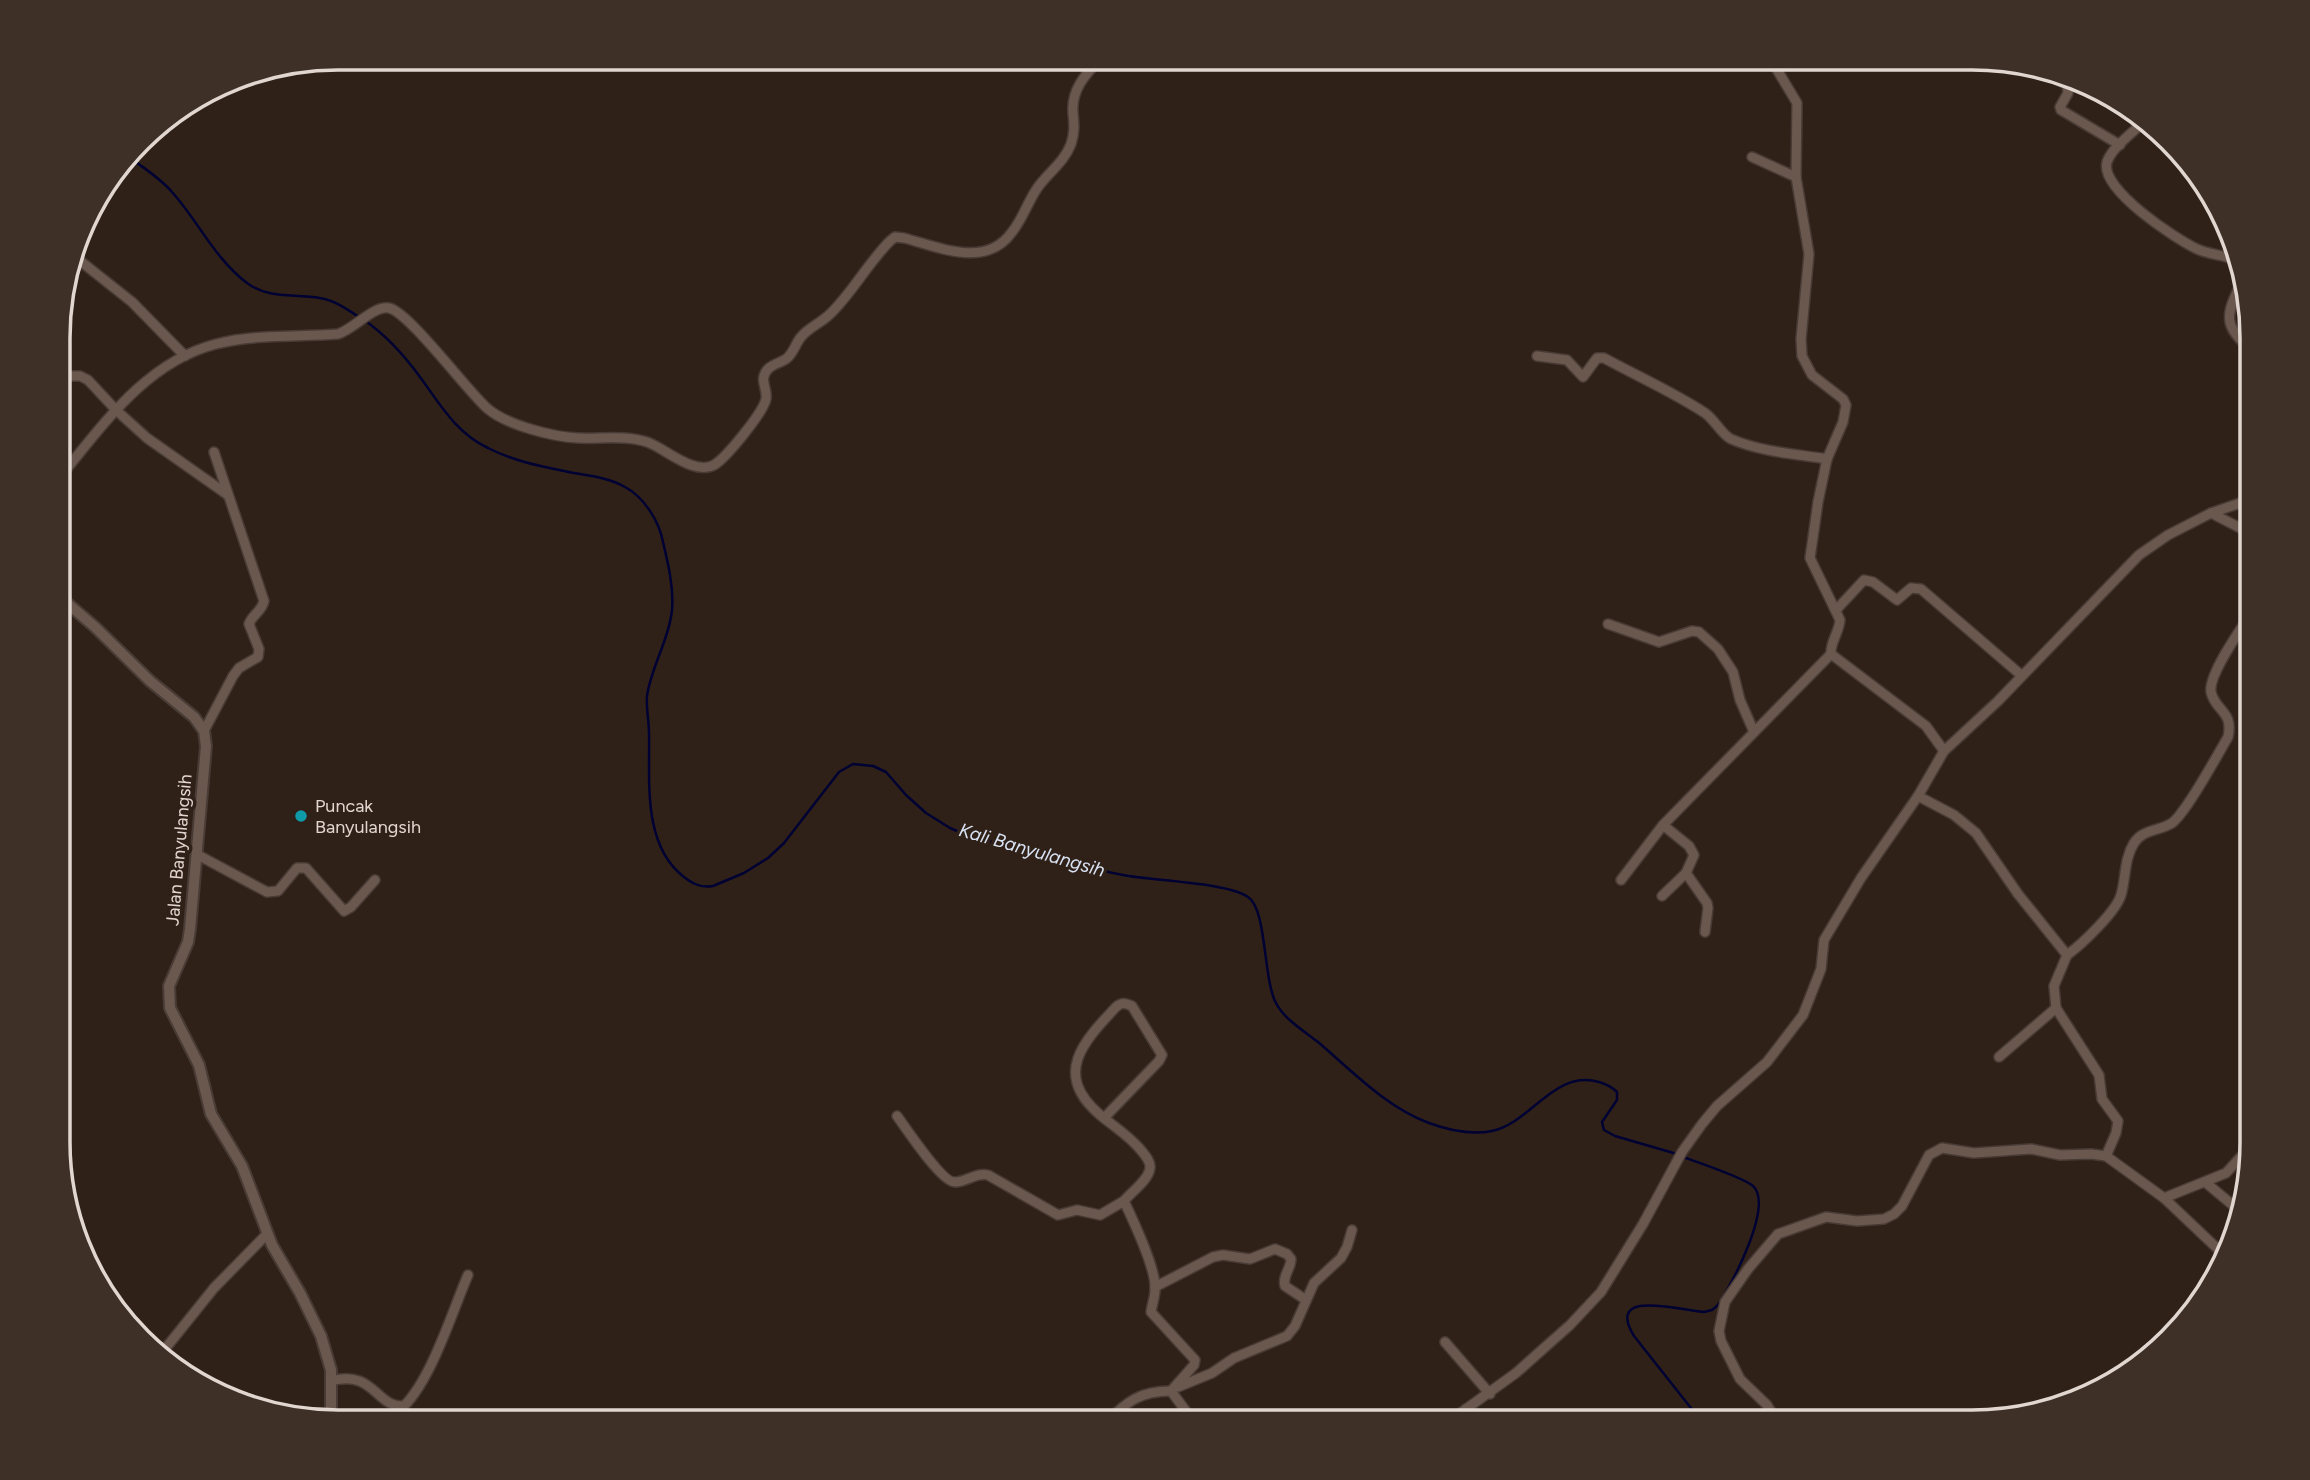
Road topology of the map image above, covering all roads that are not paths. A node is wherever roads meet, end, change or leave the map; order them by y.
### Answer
1 (1091, 70) edge
2 (1777, 70) edge
3 (2067, 87) edge
4 (2138, 127) edge
5 (2120, 145) junction
6 (1752, 157) dead end
7 (1796, 177) junction
8 (2228, 257) edge
9 (81, 262) edge
10 (2236, 294) edge
11 (2240, 339) edge
12 (185, 356) junction
13 (1537, 356) dead end
14 (70, 376) edge
15 (116, 410) junction
16 (214, 452) dead end
17 (1827, 459) junction
18 (70, 465) edge
19 (228, 495) junction
20 (2240, 503) edge
21 (2211, 513) junction
22 (2240, 528) edge
23 (70, 606) edge
24 (1836, 610) junction
25 (1608, 624) dead end
26 (2240, 630) edge
27 (1831, 654) junction
28 (2021, 675) junction
29 (204, 731) junction
30 (1754, 732) junction
31 (1944, 751) junction
32 (1918, 796) junction
33 (1663, 825) junction
34 (198, 855) junction
35 (1686, 873) junction
36 (375, 880) dead end
37 (1621, 880) dead end
38 (1662, 896) dead end
39 (1705, 932) dead end
40 (2067, 955) junction
41 (2056, 1008) junction
42 (1998, 1057) dead end
43 (897, 1116) dead end
44 (1104, 1118) junction
45 (2106, 1156) junction
46 (2239, 1159) edge
47 (2205, 1182) junction
48 (2164, 1199) junction
49 (1124, 1201) junction
50 (2232, 1205) edge
51 (1352, 1230) dead end
52 (267, 1234) junction
53 (2218, 1249) edge
54 (468, 1275) dead end
55 (1156, 1287) junction
56 (1306, 1300) junction
57 (1446, 1342) dead end
58 (167, 1348) edge
59 (331, 1381) junction
60 (1173, 1389) junction
61 (1490, 1394) junction
62 (1466, 1409) edge
63 (331, 1410) edge
64 (1119, 1410) edge
65 (1186, 1410) edge
66 (1770, 1410) edge

1 - 12 street
2 - 7 street
3 - 5 street
4 - 5 street
5 - 8 street
6 - 7 street
7 - 17 street
9 - 12 street
10 - 11 street
12 - 15 street
13 - 17 street
14 - 15 street
15 - 18 street
15 - 19 street
16 - 19 street
17 - 24 street
19 - 29 street
20 - 21 street
21 - 22 street
21 - 28 street
23 - 29 street
24 - 27 street
24 - 28 street
25 - 30 street
26 - 40 street
27 - 30 street
27 - 31 street
28 - 31 street
29 - 34 street, Jalan Banyulangsih
30 - 33 street
31 - 32 street
32 - 40 street
32 - 61 street
33 - 35 street
33 - 37 street
34 - 36 street
34 - 52 street, Jalan Banyulangsih
35 - 38 street
35 - 39 street
40 - 41 street
41 - 42 street
41 - 45 street
43 - 49 street
44 - 44 street
44 - 49 street
45 - 48 street
45 - 66 street
46 - 47 street
47 - 48 street
47 - 50 street
48 - 53 street
49 - 55 street
51 - 56 street
52 - 58 street
52 - 59 street, Jalan Banyulangsih
54 - 59 street
55 - 56 street
55 - 60 street
56 - 60 street
57 - 61 street
59 - 63 street, Jalan Banyulangsih
60 - 64 street
60 - 65 street
61 - 62 street

